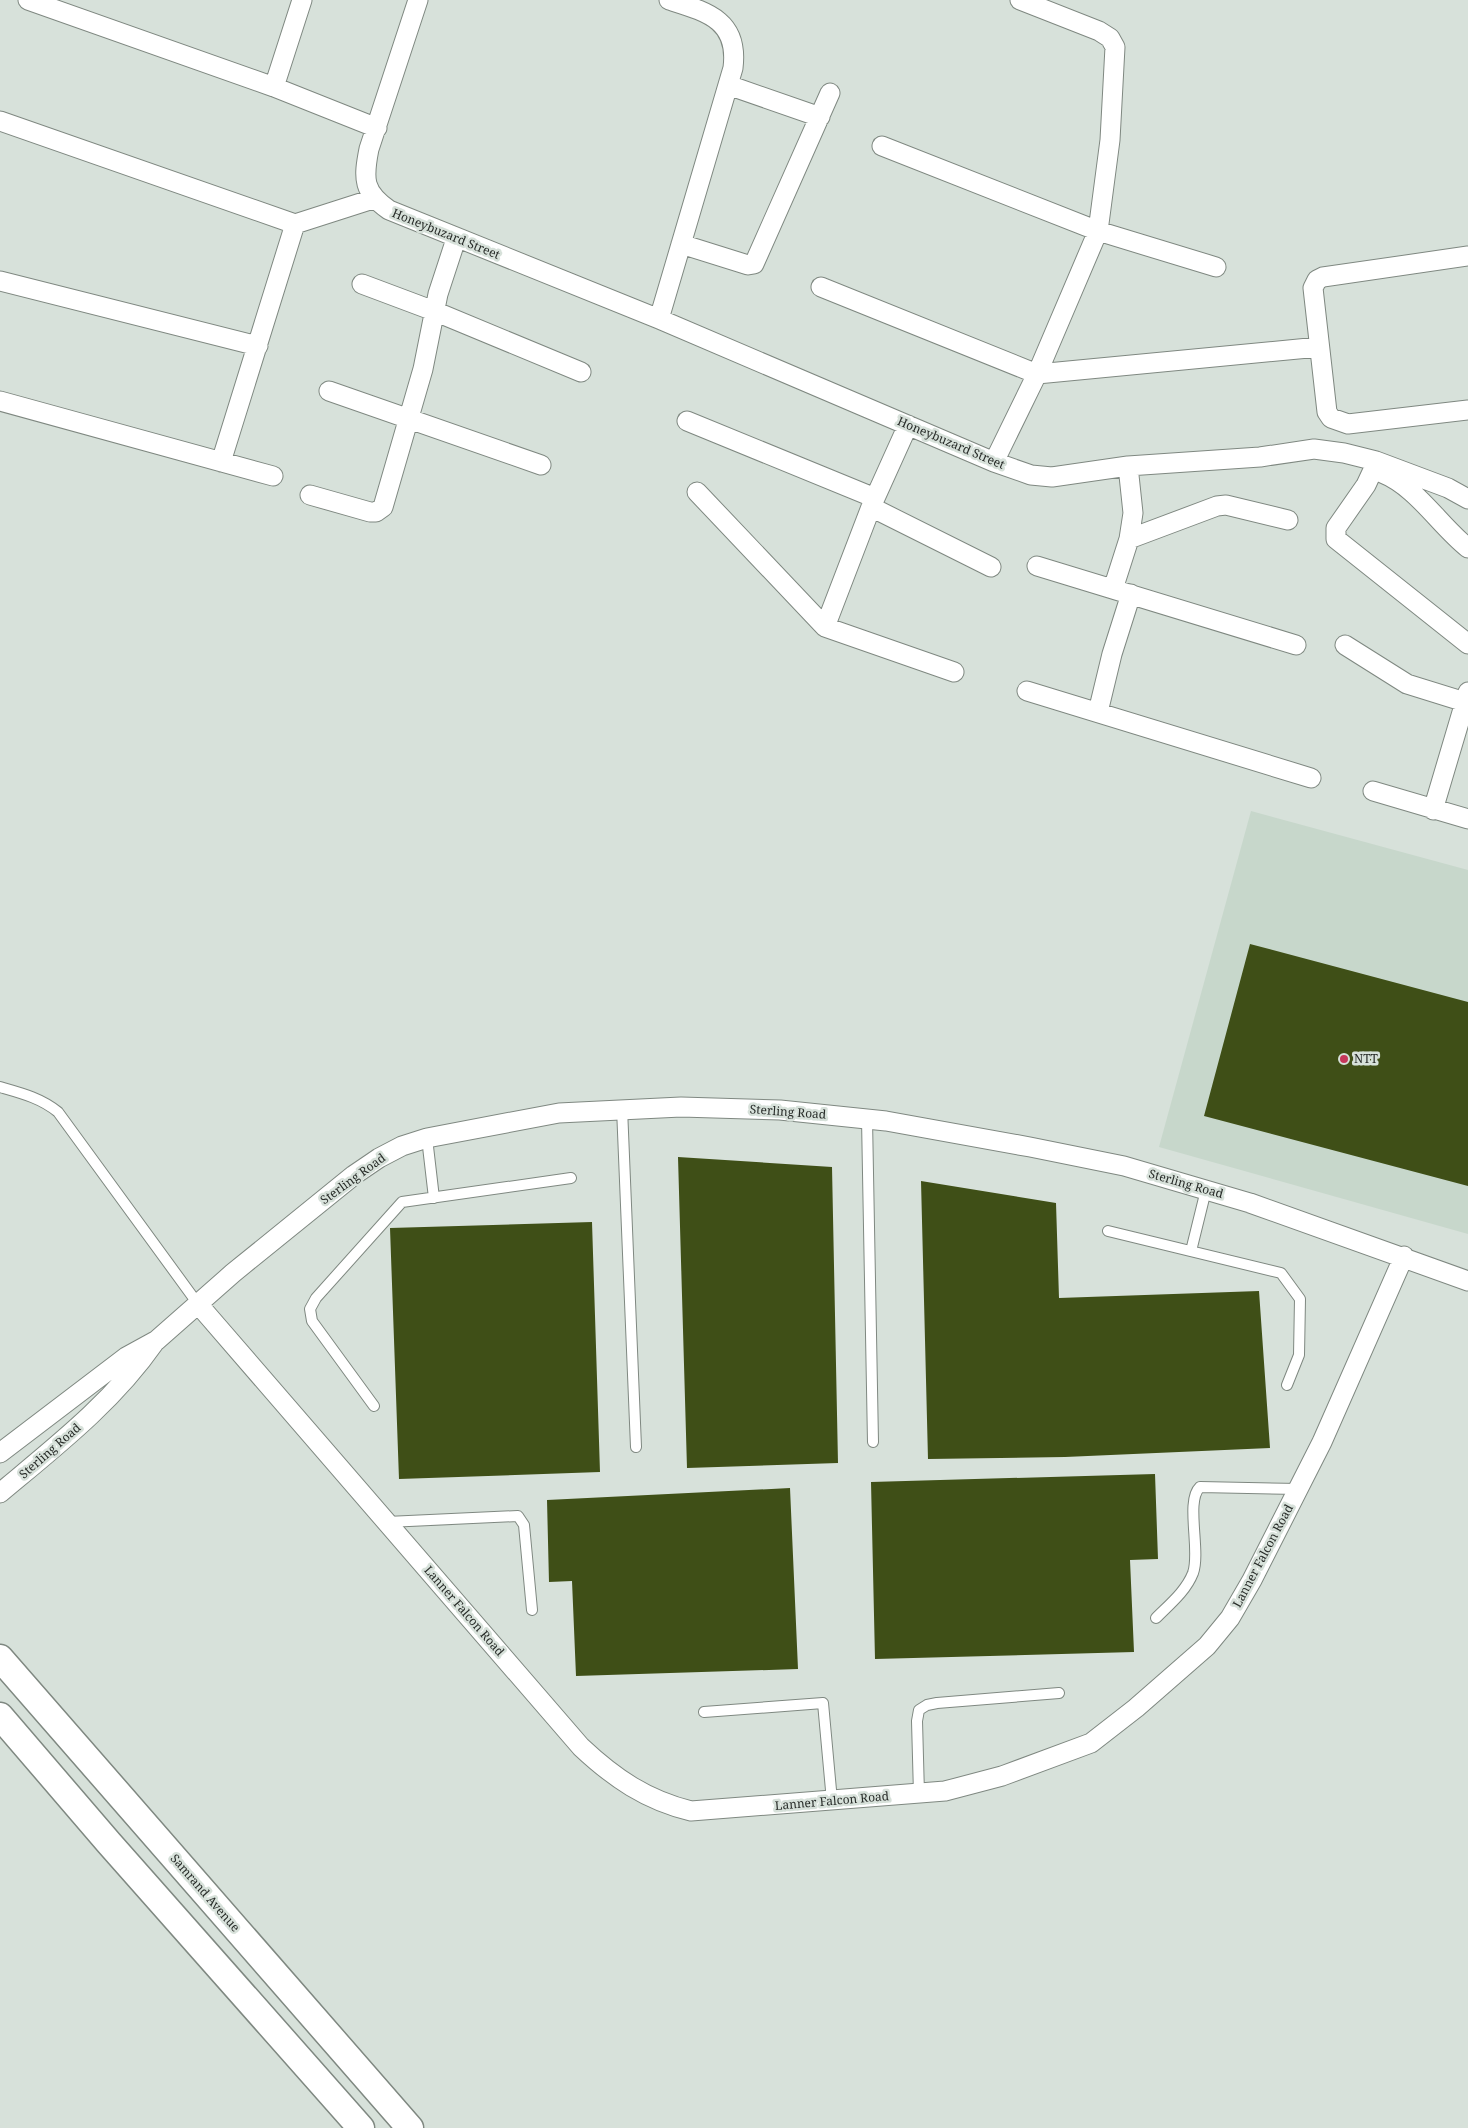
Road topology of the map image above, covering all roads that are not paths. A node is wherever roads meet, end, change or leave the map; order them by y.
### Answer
1 (28, 0) edge
2 (302, 0) edge
3 (418, 0) edge
4 (668, 0) edge
5 (1020, 0) edge
6 (728, 85) junction
7 (274, 87) junction
8 (830, 93) dead end
9 (820, 117) junction
10 (0, 122) edge
11 (377, 128) junction
12 (882, 146) dead end
13 (373, 199) junction
14 (295, 224) junction
15 (1098, 231) junction
16 (456, 239) junction
17 (681, 244) junction
18 (1468, 256) edge
19 (1216, 267) dead end
20 (0, 281) edge
21 (362, 284) dead end
22 (821, 287) dead end
23 (434, 311) junction
24 (659, 319) junction
25 (258, 346) junction
26 (1319, 347) junction
27 (581, 372) dead end
28 (1037, 374) junction
29 (329, 391) dead end
30 (0, 401) edge
31 (1468, 410) edge
32 (409, 417) junction
33 (687, 421) dead end
34 (908, 425) junction
35 (1260, 457) junction
36 (221, 462) junction
37 (994, 462) junction
38 (541, 465) dead end
39 (1128, 466) junction
40 (1373, 470) junction
41 (273, 476) dead end
42 (697, 492) dead end
43 (310, 495) dead end
44 (1468, 499) edge
45 (873, 502) junction
46 (1288, 520) dead end
47 (1130, 539) junction
48 (1468, 548) edge
49 (1037, 566) dead end
50 (991, 567) dead end
51 (1122, 592) junction
52 (825, 628) junction
53 (1345, 644) dead end
54 (1468, 644) edge
55 (1296, 645) dead end
56 (954, 672) dead end
57 (1027, 691) dead end
58 (1467, 699) edge
59 (1098, 712) junction
60 (1311, 778) dead end
61 (1373, 791) dead end
62 (1433, 810) junction
63 (1468, 819) edge
64 (0, 1088) edge
65 (622, 1108) junction
66 (867, 1119) junction
67 (427, 1138) junction
68 (571, 1178) dead end
69 (1206, 1190) junction
70 (434, 1198) junction
71 (1108, 1231) dead end
72 (1191, 1251) junction
73 (1404, 1256) junction
74 (1468, 1281) edge
75 (198, 1304) junction
76 (157, 1340) junction
77 (1287, 1385) dead end
78 (374, 1406) dead end
79 (874, 1442) dead end
80 (636, 1447) dead end
81 (0, 1453) edge
82 (1298, 1489) junction
83 (0, 1493) edge
84 (387, 1522) junction
85 (532, 1610) dead end
86 (1156, 1618) dead end
87 (0, 1658) edge
88 (1059, 1693) dead end
89 (704, 1712) dead end
90 (0, 1716) edge
91 (919, 1794) junction
92 (832, 1800) junction
93 (361, 2128) edge
94 (410, 2128) edge

1 - 7 street
2 - 7 street
3 - 11 street
4 - 6 street
5 - 15 street
6 - 9 street
6 - 17 street
7 - 11 street
8 - 9 street
9 - 17 street
10 - 14 street
11 - 13 street
12 - 15 street
13 - 14 street
13 - 16 street, Honeybuzard Street
14 - 25 street
15 - 19 street
15 - 28 street
16 - 23 street
16 - 24 street, Honeybuzard Street
17 - 24 street
18 - 26 street
20 - 25 street
21 - 23 street
22 - 28 street
23 - 27 street
23 - 32 street
24 - 34 street, Honeybuzard Street
25 - 36 street
26 - 28 street
26 - 31 street
28 - 37 street
29 - 32 street
30 - 36 street
32 - 38 street
32 - 43 street
33 - 45 street
34 - 37 street, Honeybuzard Street
34 - 45 street
35 - 39 street, Honeybuzard Street
35 - 40 street, Honeybuzard Street
35 - 44 street, Honeybuzard Street
36 - 41 street
37 - 39 street, Honeybuzard Street
39 - 47 street
40 - 48 street, Honeybuzard Street
40 - 54 street
42 - 52 street
45 - 50 street
45 - 52 street
46 - 47 street
47 - 51 street
49 - 51 street
51 - 55 street
51 - 59 street
52 - 56 street
53 - 58 street
57 - 59 street
58 - 62 street
59 - 60 street
61 - 62 street
62 - 63 street
64 - 75 lane
65 - 66 street, Sterling Road
65 - 67 street, Sterling Road
65 - 80 lane
66 - 69 street, Sterling Road
66 - 79 lane
67 - 70 lane
67 - 75 street, Sterling Road
68 - 70 lane
69 - 72 lane
69 - 73 street, Sterling Road
70 - 78 lane
71 - 72 lane
72 - 77 lane
73 - 74 street, Sterling Road
73 - 82 street, Lanner Falcon Road
75 - 76 street, Sterling Road
75 - 84 street, Lanner Falcon Road
76 - 81 street, Sterling Road
76 - 83 street, Sterling Road
82 - 86 lane
82 - 91 street, Lanner Falcon Road
84 - 85 lane
84 - 92 street, Lanner Falcon Road
87 - 94 main road, Samrand Avenue
88 - 91 lane
89 - 92 lane
90 - 93 main road
91 - 92 street, Lanner Falcon Road

